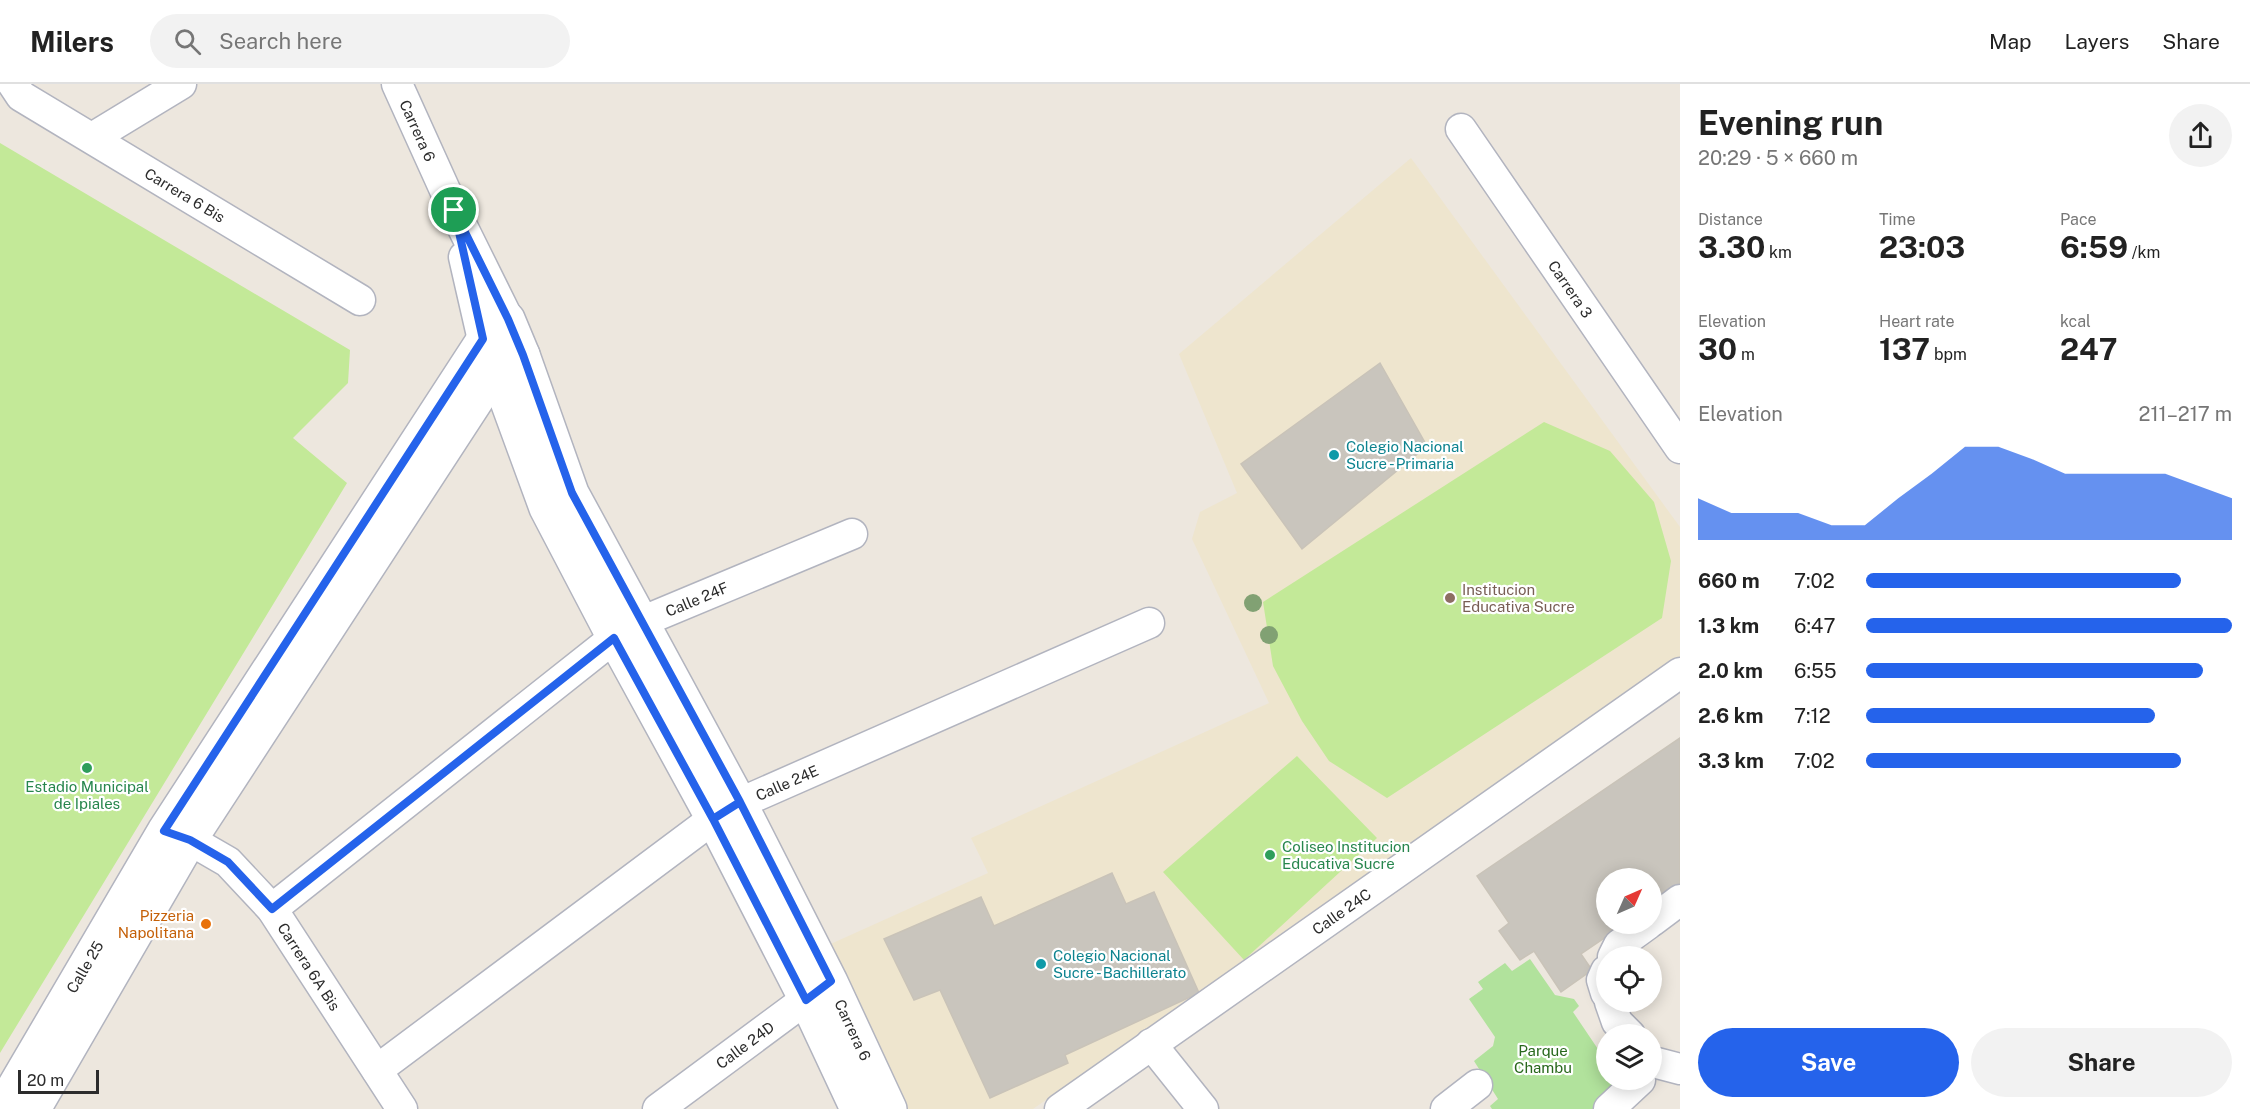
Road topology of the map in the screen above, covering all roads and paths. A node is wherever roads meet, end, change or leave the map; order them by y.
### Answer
1 (13, 84) edge
2 (181, 84) edge
3 (397, 84) edge
4 (1461, 129) dead end
5 (92, 138) junction
6 (454, 210) junction
7 (360, 300) dead end
8 (508, 319) junction
9 (483, 339) junction
10 (510, 362) junction
11 (1680, 448) edge
12 (852, 534) dead end
13 (1149, 623) dead end
14 (628, 630) junction
15 (1680, 672) edge
16 (726, 811) junction
17 (177, 835) junction
18 (1680, 900) edge
19 (272, 909) junction
20 (1662, 914) edge
21 (1634, 934) edge
22 (1618, 946) edge
23 (818, 991) junction
24 (1151, 1044) junction
25 (377, 1070) junction
26 (1477, 1085) dead end
27 (1631, 1090) edge
28 (1, 1109) edge
29 (34, 1109) edge
30 (402, 1109) edge
31 (658, 1109) edge
32 (857, 1109) edge
33 (891, 1109) edge
34 (1060, 1109) edge
35 (1203, 1109) edge
36 (1446, 1109) edge
37 (1610, 1109) edge

1 - 5 street, Carrera 6 Bis
2 - 5 street
3 - 6 street, Carrera 6
4 - 11 street, Carrera 3
5 - 7 street, Carrera 6 Bis
6 - 8 street, Carrera 6
6 - 9 street, Carrera 6
8 - 9 street, Calle 25
8 - 10 street, Carrera 6
9 - 10 street, Carrera 6
9 - 17 street, Calle 25
10 - 14 street, Carrera 6
10 - 17 street, Calle 25
12 - 14 street, Calle 24F
13 - 16 street, Calle 24E
14 - 16 street, Carrera 6
14 - 19 street, Calle 24F
15 - 24 street, Calle 24C
16 - 23 street, Carrera 6
16 - 25 street, Calle 24E
17 - 19 street, Carrera 6A Bis
17 - 28 street, Calle 25
17 - 29 street, Calle 25
18 - 20 street
19 - 25 street, Carrera 6A Bis
21 - 22 street
23 - 31 street, Calle 24D
23 - 32 street, Carrera 6
23 - 33 street, Carrera 6
24 - 34 street, Calle 24C
24 - 35 street
25 - 30 street, Carrera 6A Bis
26 - 36 street
27 - 37 street

